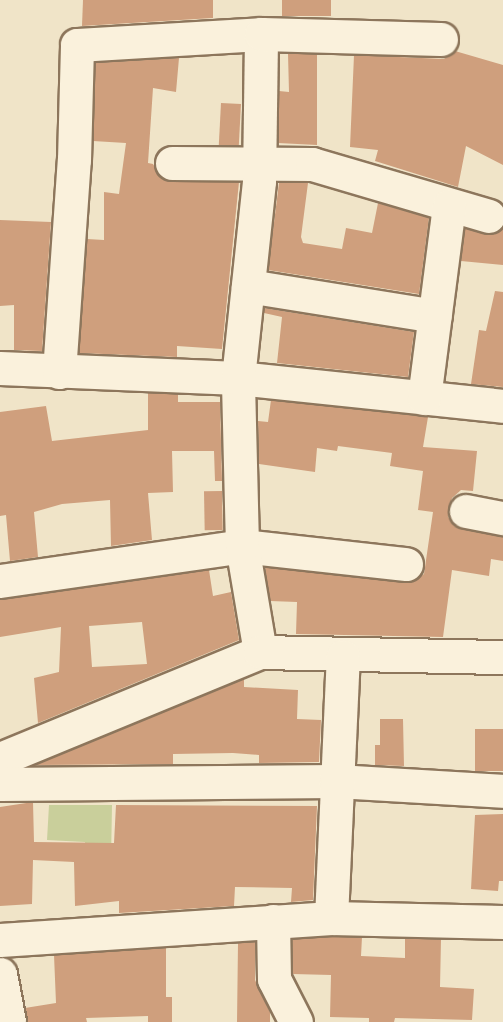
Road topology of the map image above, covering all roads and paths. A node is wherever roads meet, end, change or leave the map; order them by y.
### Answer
1 (261, 34) junction
2 (441, 39) dead end
3 (172, 163) dead end
4 (259, 164) junction
5 (449, 206) junction
6 (489, 216) dead end
7 (248, 286) junction
8 (435, 316) junction
9 (0, 368) edge
10 (59, 372) junction
11 (238, 378) junction
12 (424, 398) junction
13 (503, 406) edge
14 (466, 511) dead end
15 (503, 518) edge
16 (242, 546) junction
17 (406, 564) dead end
18 (0, 581) edge
19 (260, 652) junction
20 (343, 656) junction
21 (503, 657) edge
22 (0, 759) edge
23 (336, 781) junction
24 (0, 784) edge
25 (503, 791) edge
26 (331, 918) junction
27 (273, 921) junction
28 (503, 922) edge
29 (0, 940) edge
30 (0, 974) edge
31 (9, 1022) edge
32 (296, 1022) edge

1 - 2 street
1 - 4 street
1 - 10 street
3 - 4 street
4 - 5 street
4 - 7 street
5 - 6 street
5 - 8 street
7 - 8 street
7 - 11 street
8 - 12 street
9 - 10 street
10 - 11 street
11 - 12 street
11 - 16 street
12 - 13 street
14 - 15 street
16 - 17 street
16 - 18 street
16 - 19 street
19 - 20 street
19 - 22 street
20 - 21 street
20 - 23 street
23 - 24 street
23 - 25 street
23 - 26 street
26 - 27 street
26 - 28 street
27 - 29 street
27 - 32 street
30 - 31 street

